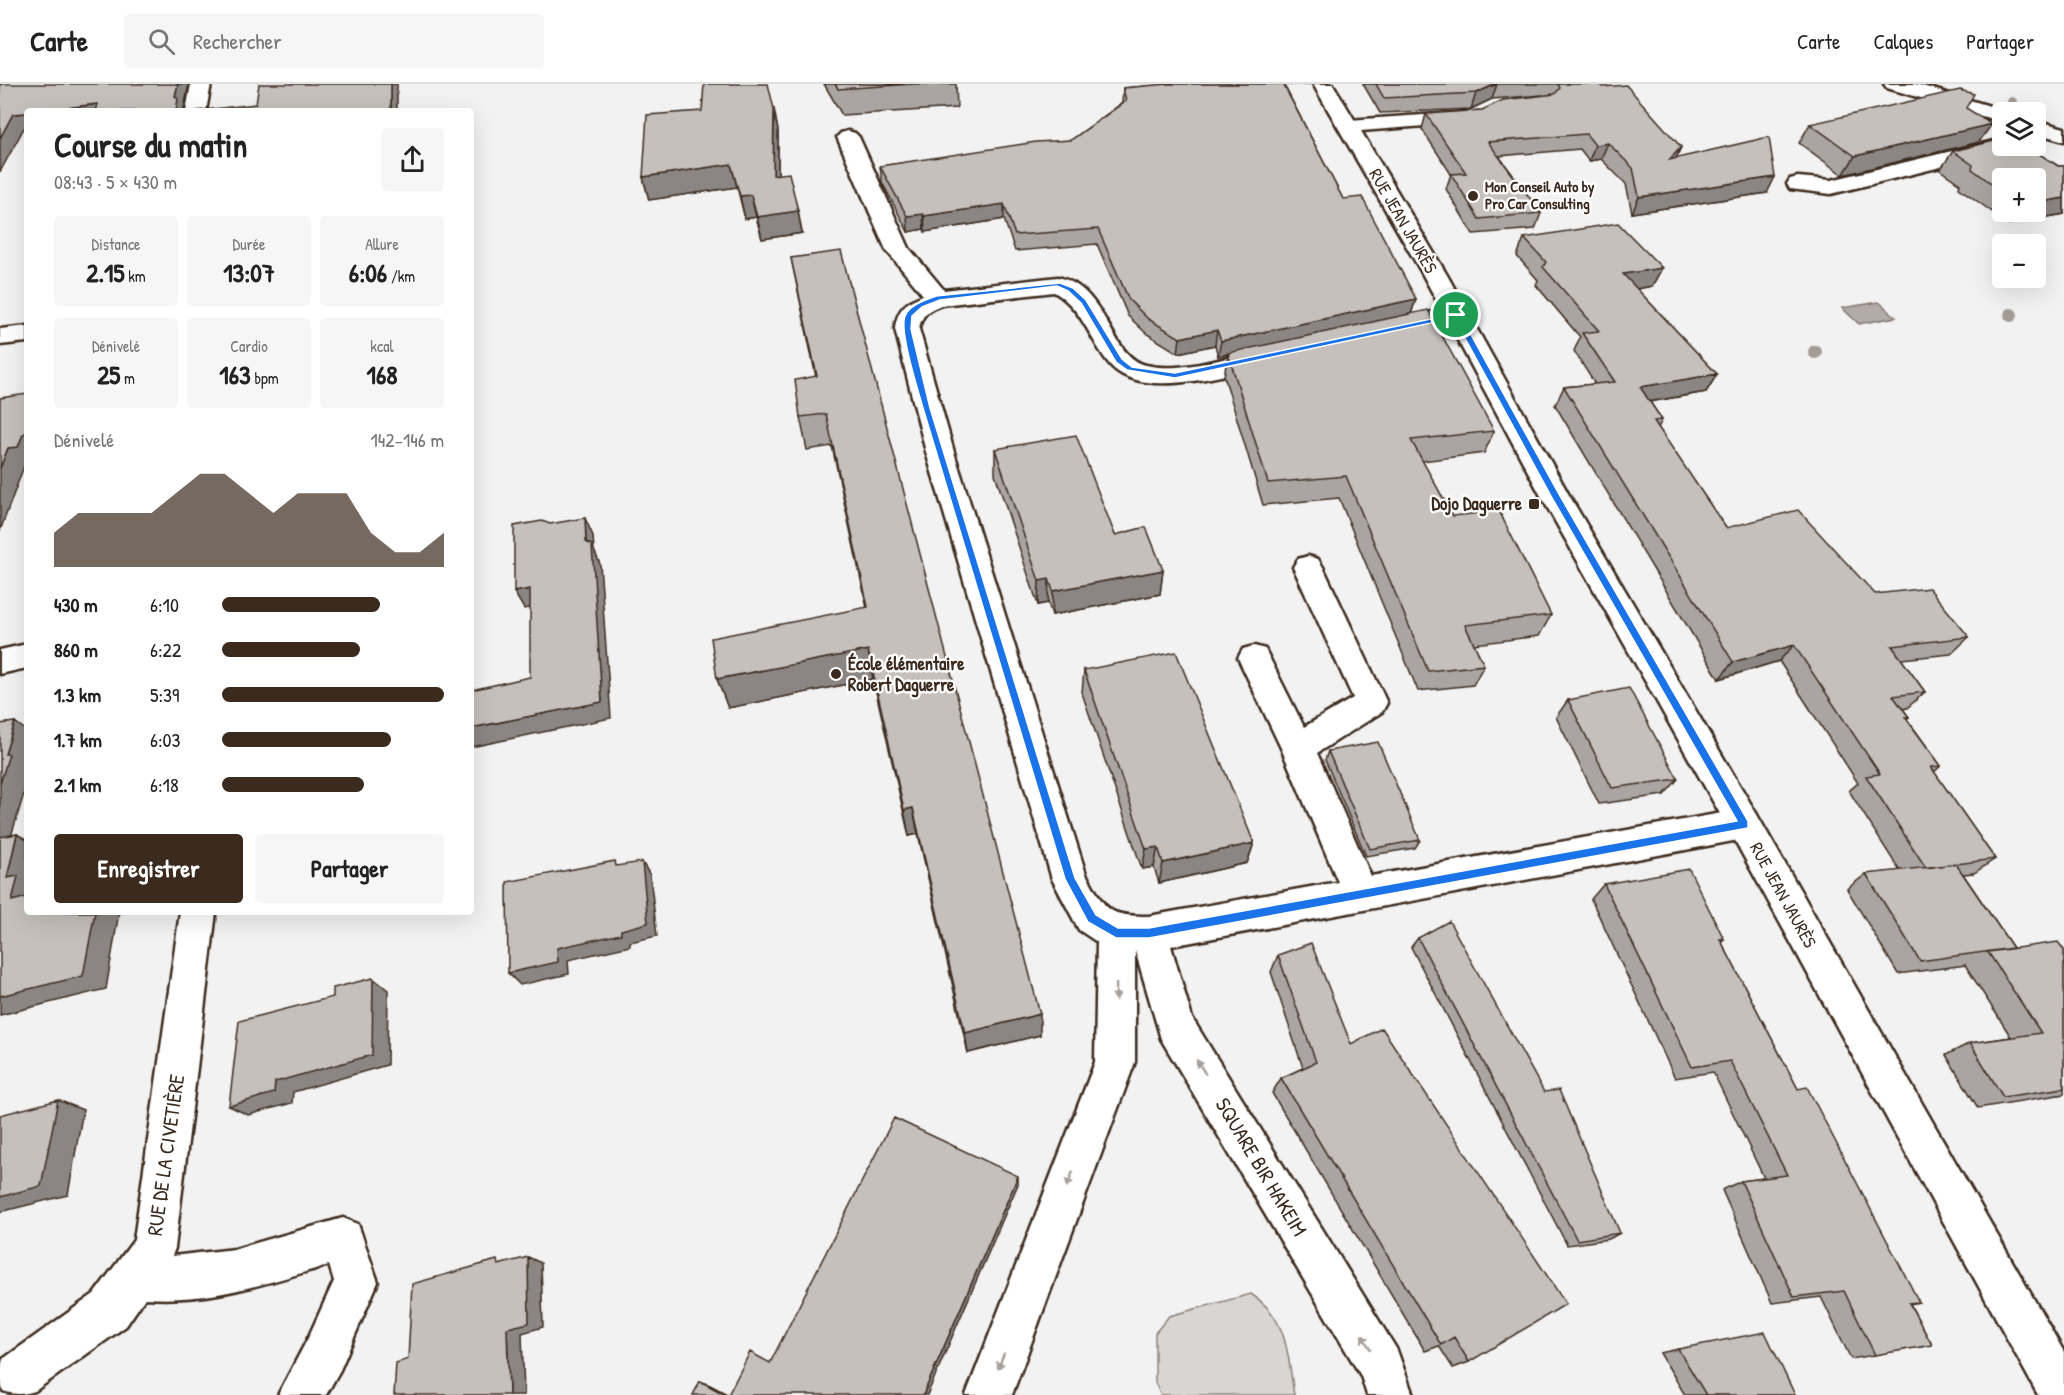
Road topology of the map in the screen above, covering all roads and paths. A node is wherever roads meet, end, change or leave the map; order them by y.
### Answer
1 (201, 84) edge
2 (1323, 84) edge
3 (1894, 84) edge
4 (197, 108) edge
5 (1485, 112) edge
6 (1992, 113) edge
7 (1348, 126) junction
8 (2046, 129) edge
9 (2064, 135) edge
10 (848, 137) dead end
11 (1992, 147) edge
12 (1798, 184) dead end
13 (938, 298) junction
14 (1456, 315) junction
15 (24, 334) edge
16 (1366, 334) edge
17 (0, 337) edge
18 (1287, 351) edge
19 (1308, 567) dead end
20 (24, 657) edge
21 (1254, 658) dead end
22 (0, 662) edge
23 (1298, 748) junction
24 (1744, 824) junction
25 (1361, 894) junction
26 (198, 915) edge
27 (1133, 933) junction
28 (136, 1275) junction
29 (11, 1382) edge
30 (301, 1395) edge
31 (988, 1395) edge
32 (1390, 1395) edge
33 (2063, 1395) edge

1 - 4 street
2 - 7 street, RUE JEAN JAURÈS
3 - 6 street
5 - 7 street
7 - 14 street, RUE JEAN JAURÈS
8 - 9 street
10 - 13 street
11 - 12 street
13 - 18 street
13 - 27 street
14 - 16 street
14 - 24 street, RUE JEAN JAURÈS
15 - 17 street
19 - 23 street
20 - 22 street
21 - 23 street
23 - 25 street
24 - 25 street
24 - 33 street, RUE JEAN JAURÈS
25 - 27 street
26 - 28 street, RUE DE LA CIVETIÈRE
27 -> 31 street
32 -> 27 street, SQUARE BIR HAKEIM
28 - 29 street, RUE DE LA CIVETIÈRE
28 - 30 street

